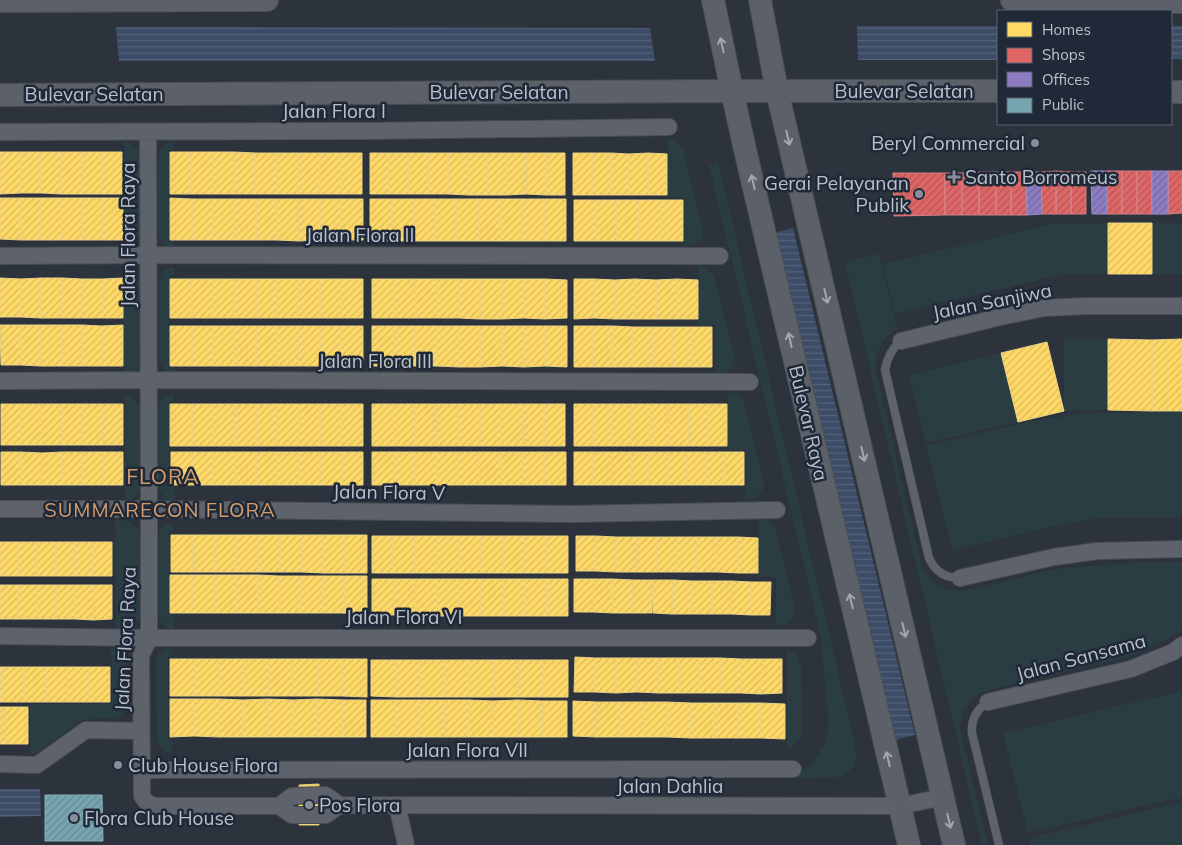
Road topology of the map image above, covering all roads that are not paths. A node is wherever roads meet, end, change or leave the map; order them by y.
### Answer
1 (267, 0) edge
2 (713, 0) edge
3 (760, 0) edge
4 (1012, 0) edge
5 (0, 1) edge
6 (1182, 2) edge
7 (732, 90) junction
8 (777, 91) junction
9 (997, 91) edge
10 (0, 95) edge
11 (669, 127) dead end
12 (0, 132) edge
13 (148, 132) junction
14 (148, 255) junction
15 (0, 256) edge
16 (720, 256) dead end
17 (1182, 306) edge
18 (901, 340) joint
19 (148, 380) junction
20 (0, 381) edge
21 (750, 382) dead end
22 (0, 509) edge
23 (149, 509) junction
24 (777, 510) dead end
25 (1182, 549) edge
26 (960, 578) joint
27 (0, 636) edge
28 (149, 638) junction
29 (808, 638) dead end
30 (1182, 645) edge
31 (988, 702) joint
32 (141, 731) junction
33 (0, 764) edge
34 (793, 769) dead end
35 (141, 770) junction
36 (943, 797) junction
37 (340, 805) junction
38 (397, 805) junction
39 (279, 806) junction
40 (900, 806) junction
41 (406, 845) edge
42 (909, 845) edge
43 (954, 845) edge
44 (999, 845) edge

1 - 5 street
7 -> 2 street, Bulevar Raya
3 - 8 street
4 - 6 street
7 - 8 street, Bulevar Selatan
7 - 10 street, Bulevar Selatan
40 -> 7 street, Bulevar Raya
8 - 9 street, Bulevar Selatan
8 -> 36 street
11 - 13 street, Jalan Flora I
12 - 13 street, Jalan Flora I
13 - 14 street, Jalan Flora Raya
14 - 15 street, Jalan Flora II
14 - 16 street, Jalan Flora II
14 - 19 street, Jalan Flora Raya
17 - 18 street, Jalan Sanjiwa
18 - 26 lane
19 - 20 street, Jalan Flora III
19 - 21 street, Jalan Flora III
19 - 23 street, Jalan Flora Raya
22 - 23 street, Jalan Flora V
23 - 24 street, Jalan Flora V
23 - 28 street, Jalan Flora Raya
25 - 26 street
27 - 28 street, Jalan Flora VI
28 - 29 street, Jalan Flora VI
28 - 32 street, Jalan Flora Raya
30 - 31 street, Jalan Sansama
31 - 44 lane
32 - 33 street
32 - 35 street, Jalan Flora Raya
34 - 35 street, Jalan Flora VII
35 - 39 street, Jalan Flora Raya
36 - 40 street, Jalan Dahlia
36 -> 43 street
37 - 38 street
37 - 39 street, Jalan Flora Raya
37 - 39 street, Jalan Flora Raya
38 - 40 street, Jalan Dahlia
38 - 41 street
40 - 42 street, Bulevar Raya

